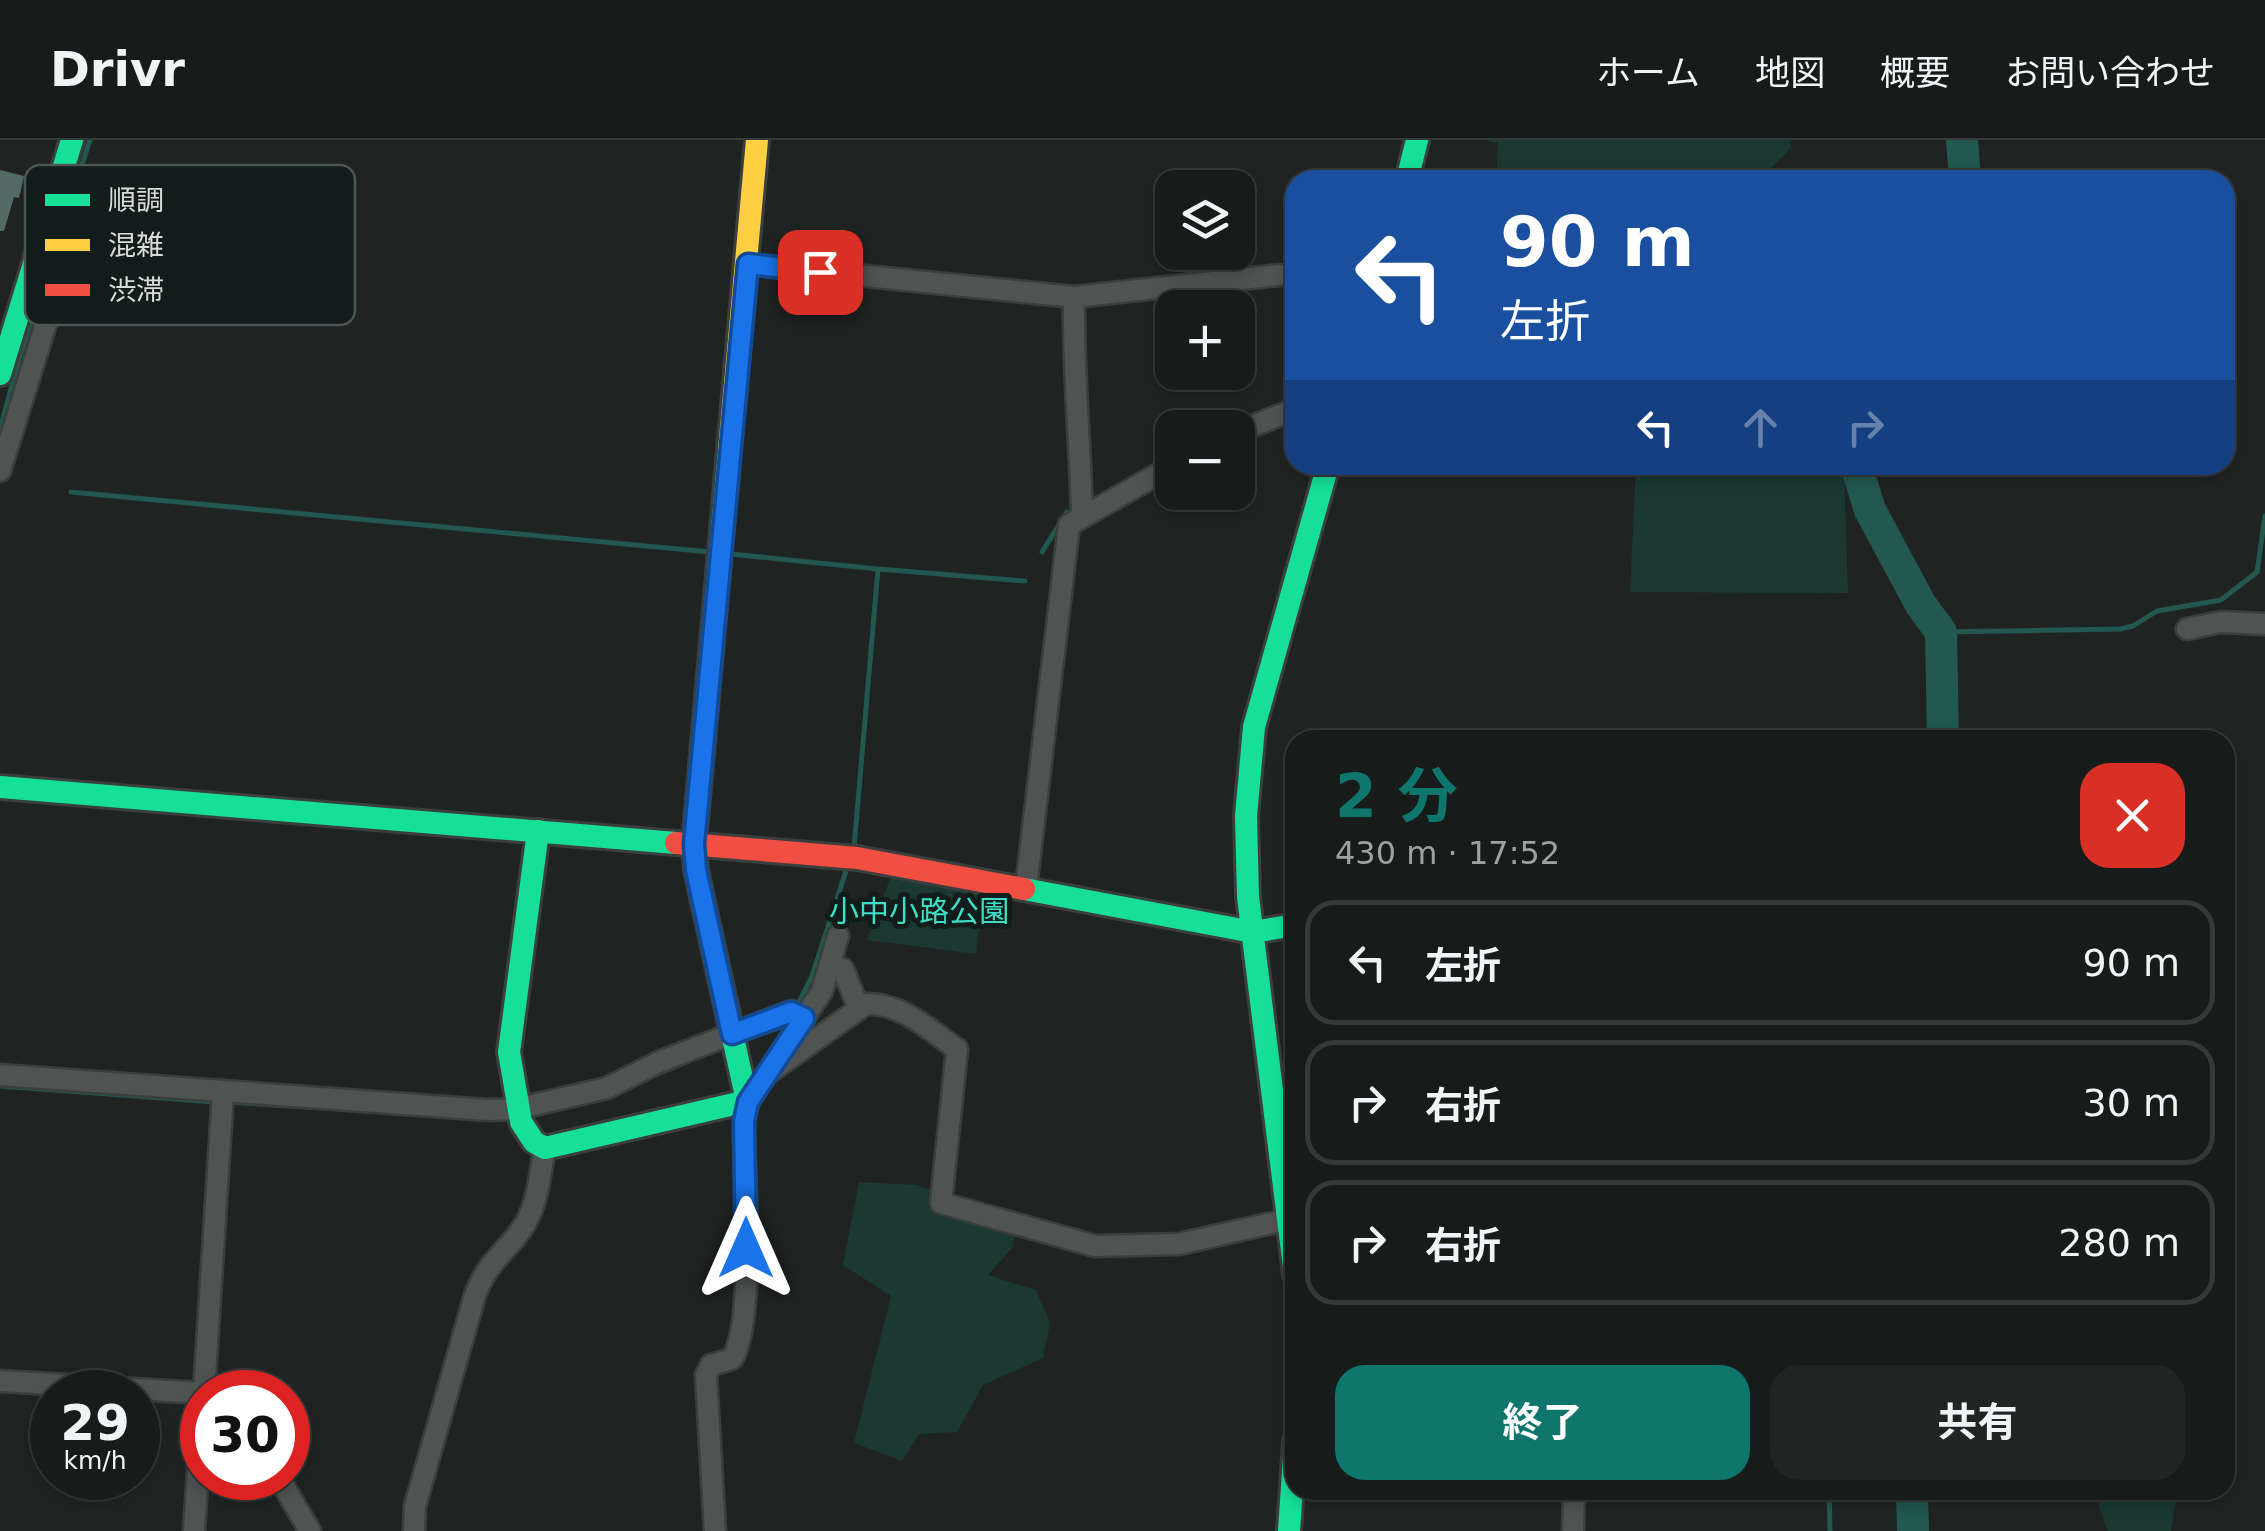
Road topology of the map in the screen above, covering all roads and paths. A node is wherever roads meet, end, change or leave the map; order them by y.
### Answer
1 (72, 140) edge
2 (758, 140) edge
3 (1417, 140) edge
4 (64, 165) edge
5 (1409, 170) edge
6 (748, 264) junction
7 (1278, 275) dead end
8 (25, 293) edge
9 (1074, 297) junction
10 (46, 325) edge
11 (0, 374) edge
12 (1285, 413) edge
13 (1255, 425) edge
14 (0, 471) edge
15 (1155, 475) edge
16 (1325, 475) edge
17 (1082, 515) junction
18 (2265, 624) edge
19 (2187, 629) dead end
20 (0, 787) edge
21 (538, 831) junction
22 (694, 844) junction
23 (1026, 888) junction
24 (1285, 926) edge
25 (1253, 932) junction
26 (838, 936) dead end
27 (829, 967) junction
28 (859, 1010) junction
29 (804, 1018) junction
30 (732, 1034) junction
31 (766, 1074) junction
32 (0, 1075) edge
33 (223, 1092) junction
34 (516, 1109) junction
35 (545, 1148) junction
36 (1285, 1180) edge
37 (1285, 1220) edge
38 (205, 1370) edge
39 (0, 1381) edge
40 (180, 1392) edge
41 (196, 1500) edge
42 (292, 1500) edge
43 (1291, 1500) edge
44 (1574, 1500) edge
45 (194, 1531) edge
46 (310, 1531) edge
47 (414, 1531) edge
48 (715, 1531) edge
49 (1289, 1531) edge
50 (1573, 1531) edge

1 - 4 street
2 - 6 street
3 - 5 street
6 - 9 street
6 - 22 street
7 - 9 street
8 - 11 street
9 - 17 street
10 - 14 street
12 - 13 street
15 - 17 street
16 - 25 street
17 - 23 street
18 - 19 street
20 - 21 street
21 - 22 street
21 - 34 street
22 - 23 street
22 - 30 street
23 - 25 street
24 - 25 street
25 - 36 street
26 - 27 street
27 - 28 street
27 - 29 street
28 - 31 street
28 - 37 street
29 - 30 street
29 - 31 street
30 - 34 street
30 - 35 street
31 - 48 street
32 - 33 street
33 - 34 street
33 - 38 street
34 - 35 street
35 - 47 street
39 - 40 street
41 - 45 street
42 - 46 street
43 - 49 street
44 - 50 street

